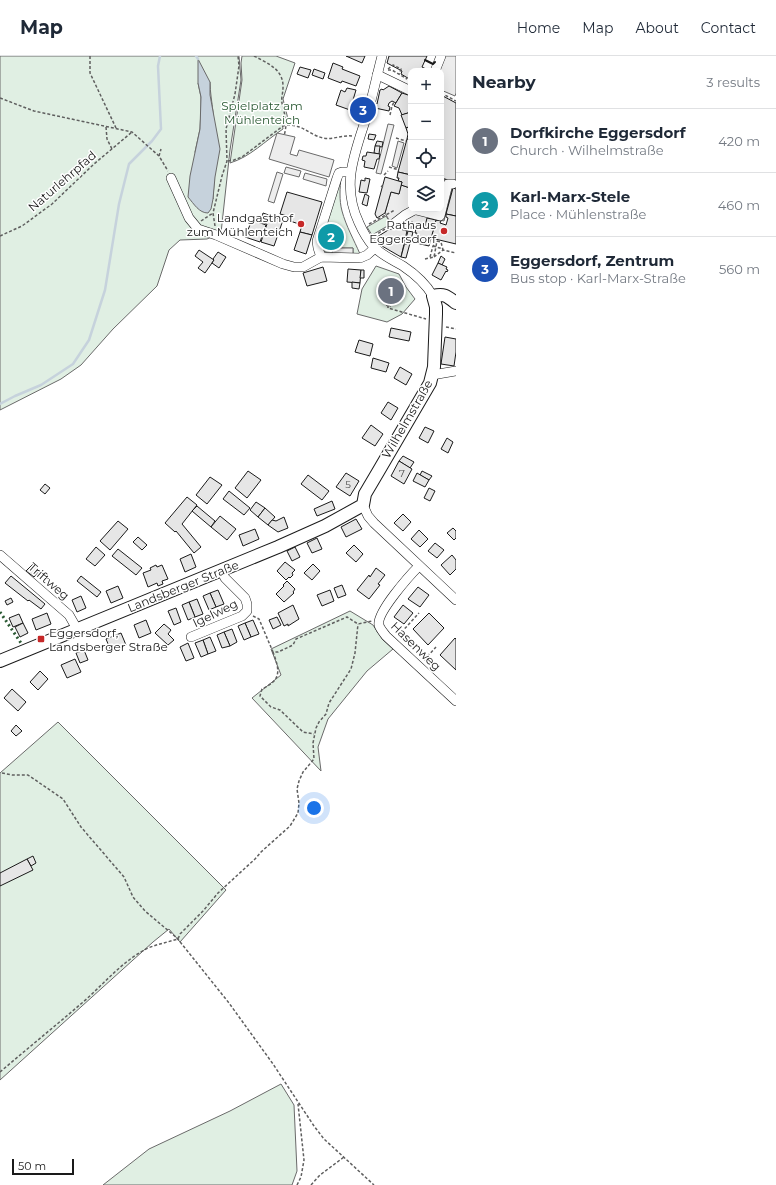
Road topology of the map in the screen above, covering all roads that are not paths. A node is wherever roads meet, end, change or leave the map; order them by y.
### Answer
1 (382, 56) edge
2 (441, 56) edge
3 (436, 68) edge
4 (383, 71) junction
5 (408, 90) edge
6 (350, 172) junction
7 (171, 178) road end
8 (448, 183) edge
9 (444, 206) edge
10 (410, 212) edge
11 (425, 212) edge
12 (443, 212) edge
13 (392, 225) road end
14 (375, 248) junction
15 (321, 257) junction
16 (433, 296) junction
17 (456, 303) edge
18 (456, 371) edge
19 (432, 375) junction
20 (363, 505) junction
21 (0, 555) edge
22 (419, 566) junction
23 (221, 570) junction
24 (456, 600) edge
25 (78, 629) junction
26 (191, 637) dead end
27 (0, 661) edge
28 (456, 701) edge

1 - 4 street
2 - 3 street
4 - 5 street
4 - 6 street
6 - 14 street
6 - 15 street
7 - 15 street
8 - 9 street
10 - 13 street
11 - 12 street
14 - 15 street
14 - 16 street
16 - 17 main road
16 - 19 main road, Wilhelmstraße
18 - 19 street
19 - 20 main road, Wilhelmstraße
20 - 22 street
20 - 23 main road, Landsberger Straße
21 - 25 street, Triftweg
22 - 24 street
22 - 28 street, Hasenweg
23 - 25 main road, Landsberger Straße
23 - 26 street, Igelweg
25 - 27 main road, Landsberger Straße

